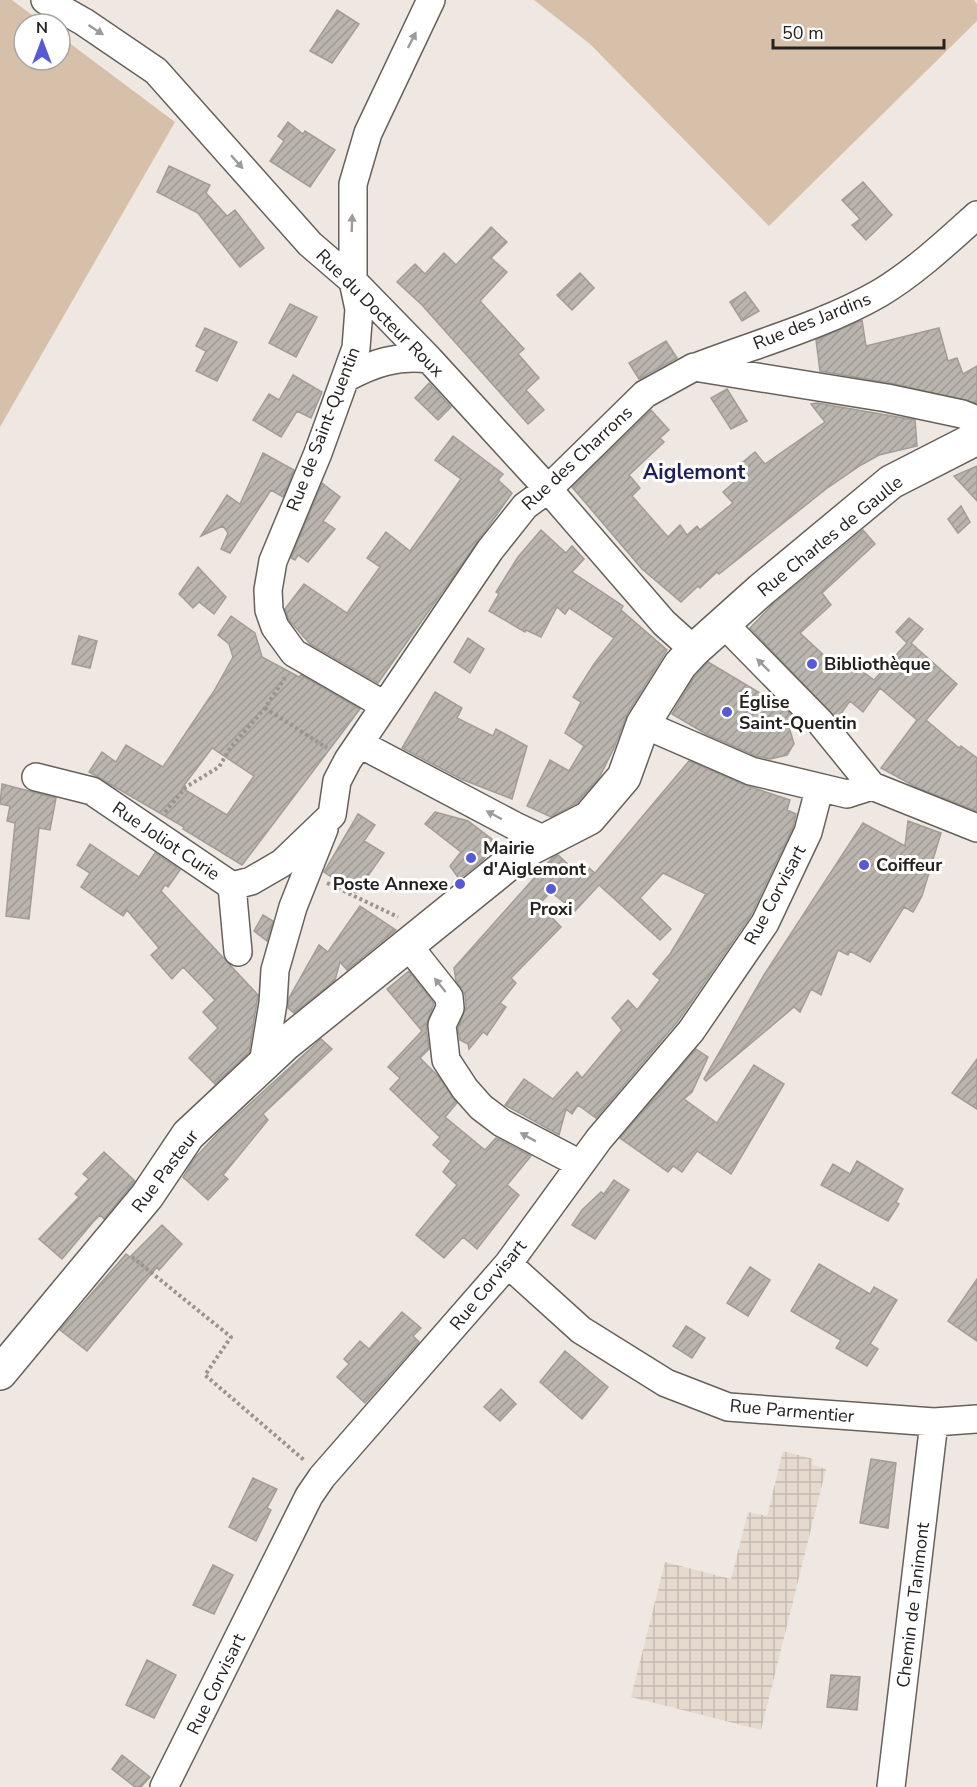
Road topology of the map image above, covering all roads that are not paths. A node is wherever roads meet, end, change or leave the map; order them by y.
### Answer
1 (45, 0) edge
2 (431, 0) edge
3 (977, 215) edge
4 (353, 281) junction
5 (429, 359) junction
6 (694, 368) junction
7 (346, 378) junction
8 (977, 420) edge
9 (977, 438) edge
10 (548, 489) junction
11 (724, 624) junction
12 (694, 650) junction
13 (384, 705) junction
14 (643, 724) junction
15 (354, 752) junction
16 (36, 777) dead end
17 (872, 786) junction
18 (819, 790) junction
19 (332, 815) junction
20 (977, 828) edge
21 (547, 841) junction
22 (232, 886) junction
23 (414, 939) junction
24 (238, 952) dead end
25 (263, 1064) junction
26 (580, 1164) junction
27 (508, 1264) junction
28 (0, 1373) edge
29 (977, 1419) edge
30 (934, 1422) junction
31 (164, 1787) edge
32 (891, 1787) edge

1 -> 4 street, Rue du Docteur Roux
4 -> 2 street, Rue de Saint-Quentin
3 - 6 street, Rue des Jardins
4 - 5 street, Rue du Docteur Roux
4 - 7 street, Rue de Saint-Quentin
5 - 7 street
5 - 10 street, Rue du Docteur Roux
6 - 8 street
6 - 10 street, Rue des Charrons
7 - 13 street, Rue de Saint-Quentin
9 - 11 street, Rue Charles de Gaulle
10 - 12 street, Rue du Docteur Roux
10 - 13 street, Rue des Charrons
11 - 12 street, Rue Charles de Gaulle
17 -> 11 street
12 - 14 street, Rue Charles de Gaulle
13 - 15 street, Rue des Charrons
14 - 18 street
14 - 21 street, Rue Charles de Gaulle
15 - 19 street, Rue des Charrons
21 -> 15 street
16 - 22 street, Rue Joliot Curie
17 - 18 street
17 - 20 street
18 - 26 street, Rue Corvisart
19 - 22 street
19 - 25 street, Rue des Charrons
21 - 23 street, Rue Pasteur
22 - 24 street, Rue Joliot Curie
23 - 25 street, Rue Pasteur
26 -> 23 street
25 - 28 street, Rue Pasteur
26 - 27 street, Rue Corvisart
27 - 30 street, Rue Parmentier
27 - 31 street, Rue Corvisart
29 - 30 street, Rue Parmentier
30 - 32 street, Chemin de Tanimont

